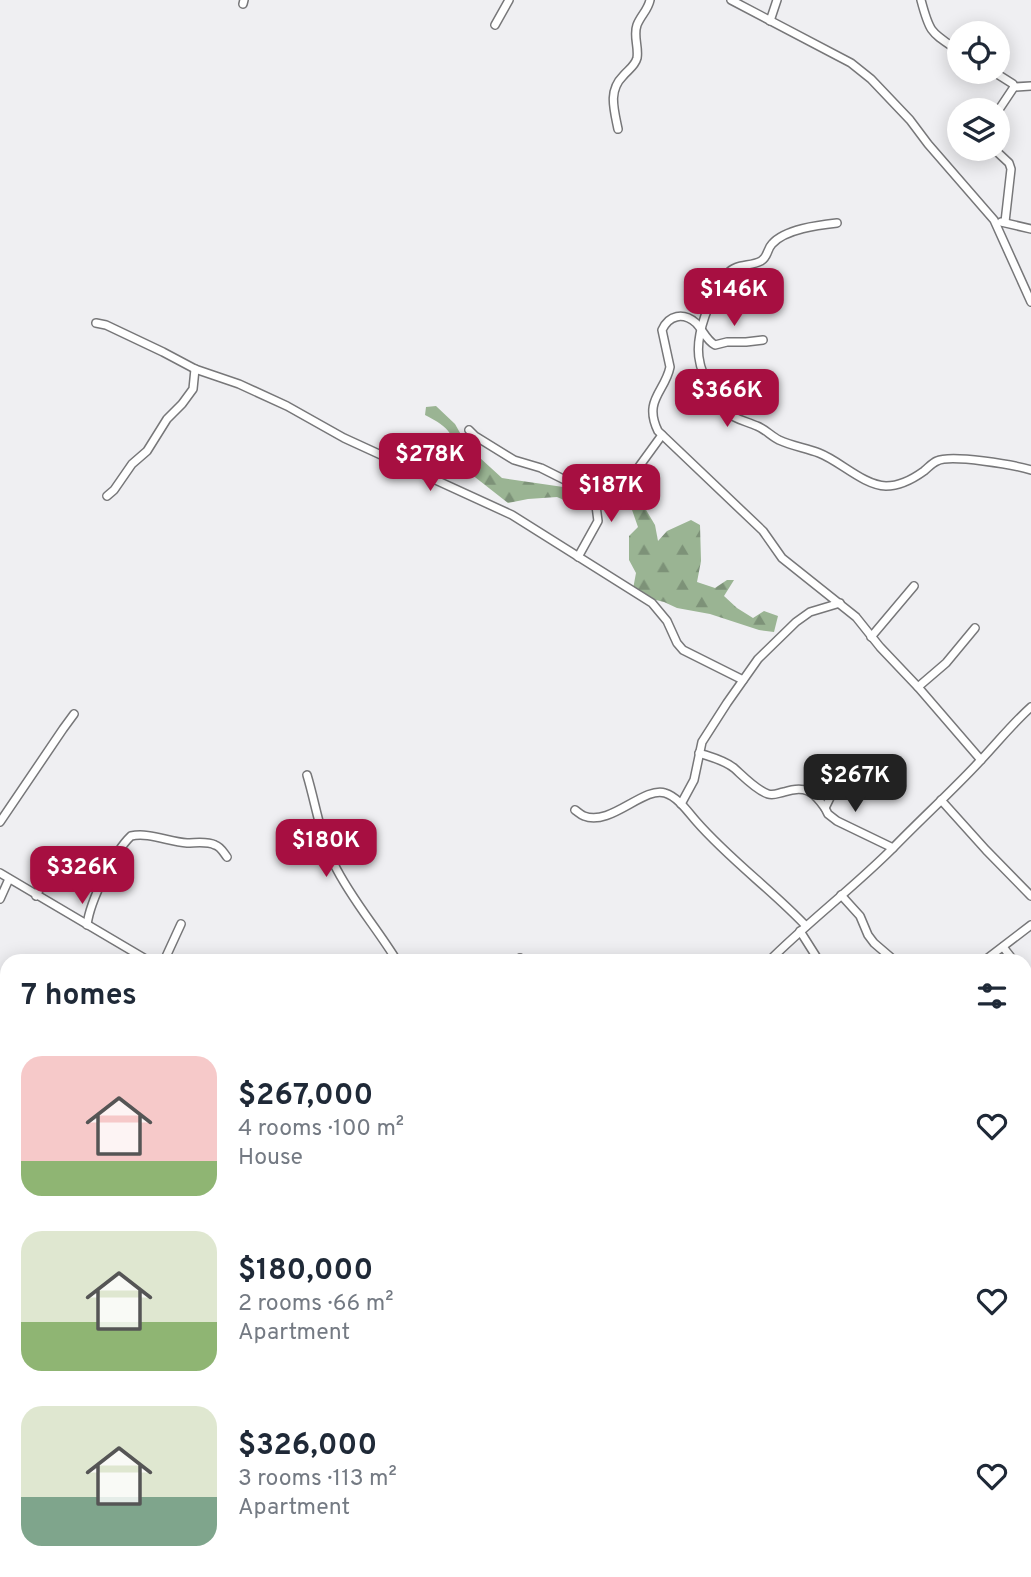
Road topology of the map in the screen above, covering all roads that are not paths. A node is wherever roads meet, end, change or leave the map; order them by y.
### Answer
1 (509, 0) edge
2 (650, 0) edge
3 (731, 0) edge
4 (777, 0) edge
5 (921, 0) edge
6 (770, 21) junction
7 (495, 25) dead end
8 (947, 43) edge
9 (1010, 82) edge
10 (1031, 86) edge
11 (1014, 87) junction
12 (1007, 98) edge
13 (618, 128) dead end
14 (1007, 161) edge
15 (994, 220) junction
16 (1005, 222) junction
17 (837, 223) dead end
18 (1031, 229) edge
19 (1031, 302) edge
20 (96, 323) dead end
21 (701, 330) junction
22 (764, 340) dead end
23 (195, 369) junction
24 (469, 430) dead end
25 (662, 435) junction
26 (1031, 470) edge
27 (593, 483) junction
28 (107, 496) dead end
29 (578, 557) junction
30 (914, 586) dead end
31 (840, 603) junction
32 (975, 628) dead end
33 (872, 637) junction
34 (743, 680) junction
35 (918, 687) junction
36 (1031, 707) edge
37 (74, 714) dead end
38 (699, 753) junction
39 (981, 761) junction
40 (843, 771) dead end
41 (307, 775) dead end
42 (941, 800) junction
43 (681, 804) junction
44 (825, 808) junction
45 (575, 810) dead end
46 (0, 822) edge
47 (893, 848) junction
48 (57, 855) dead end
49 (227, 857) dead end
50 (0, 873) edge
51 (9, 879) junction
52 (841, 895) junction
53 (36, 896) junction
54 (1031, 896) edge
55 (0, 899) edge
56 (181, 924) dead end
57 (88, 925) junction
58 (1031, 925) edge
59 (803, 928) junction
60 (1003, 947) junction
61 (137, 954) edge
62 (167, 954) edge
63 (392, 954) edge
64 (776, 954) edge
65 (816, 954) edge
66 (887, 954) edge
67 (994, 954) edge
68 (1008, 954) edge

1 - 7 street
2 - 13 street
3 - 6 street
4 - 6 street
5 - 8 street
6 - 15 street
9 - 11 street
10 - 11 street
11 - 12 street
14 - 16 street
15 - 16 street
15 - 19 street
16 - 18 street
17 - 21 street
20 - 23 street
21 - 22 street
21 - 25 street
21 - 26 street
23 - 28 street
23 - 29 street
24 - 27 street
25 - 27 street
25 - 31 street
27 - 29 street
29 - 34 street
30 - 33 street
31 - 33 street
31 - 34 street
32 - 35 street
33 - 35 street
34 - 38 street
35 - 39 street
36 - 39 street
37 - 46 street
38 - 43 street
38 - 44 street
39 - 42 street
40 - 44 street
41 - 63 street
42 - 47 street
42 - 54 street
43 - 45 street
43 - 59 street
44 - 47 street
47 - 52 street
48 - 53 street
49 - 57 street
50 - 51 street
51 - 53 street
51 - 55 street
52 - 59 street
52 - 66 street
53 - 57 street
56 - 62 street
57 - 61 street
58 - 60 street
59 - 64 street
59 - 65 street
60 - 67 street
60 - 68 street

